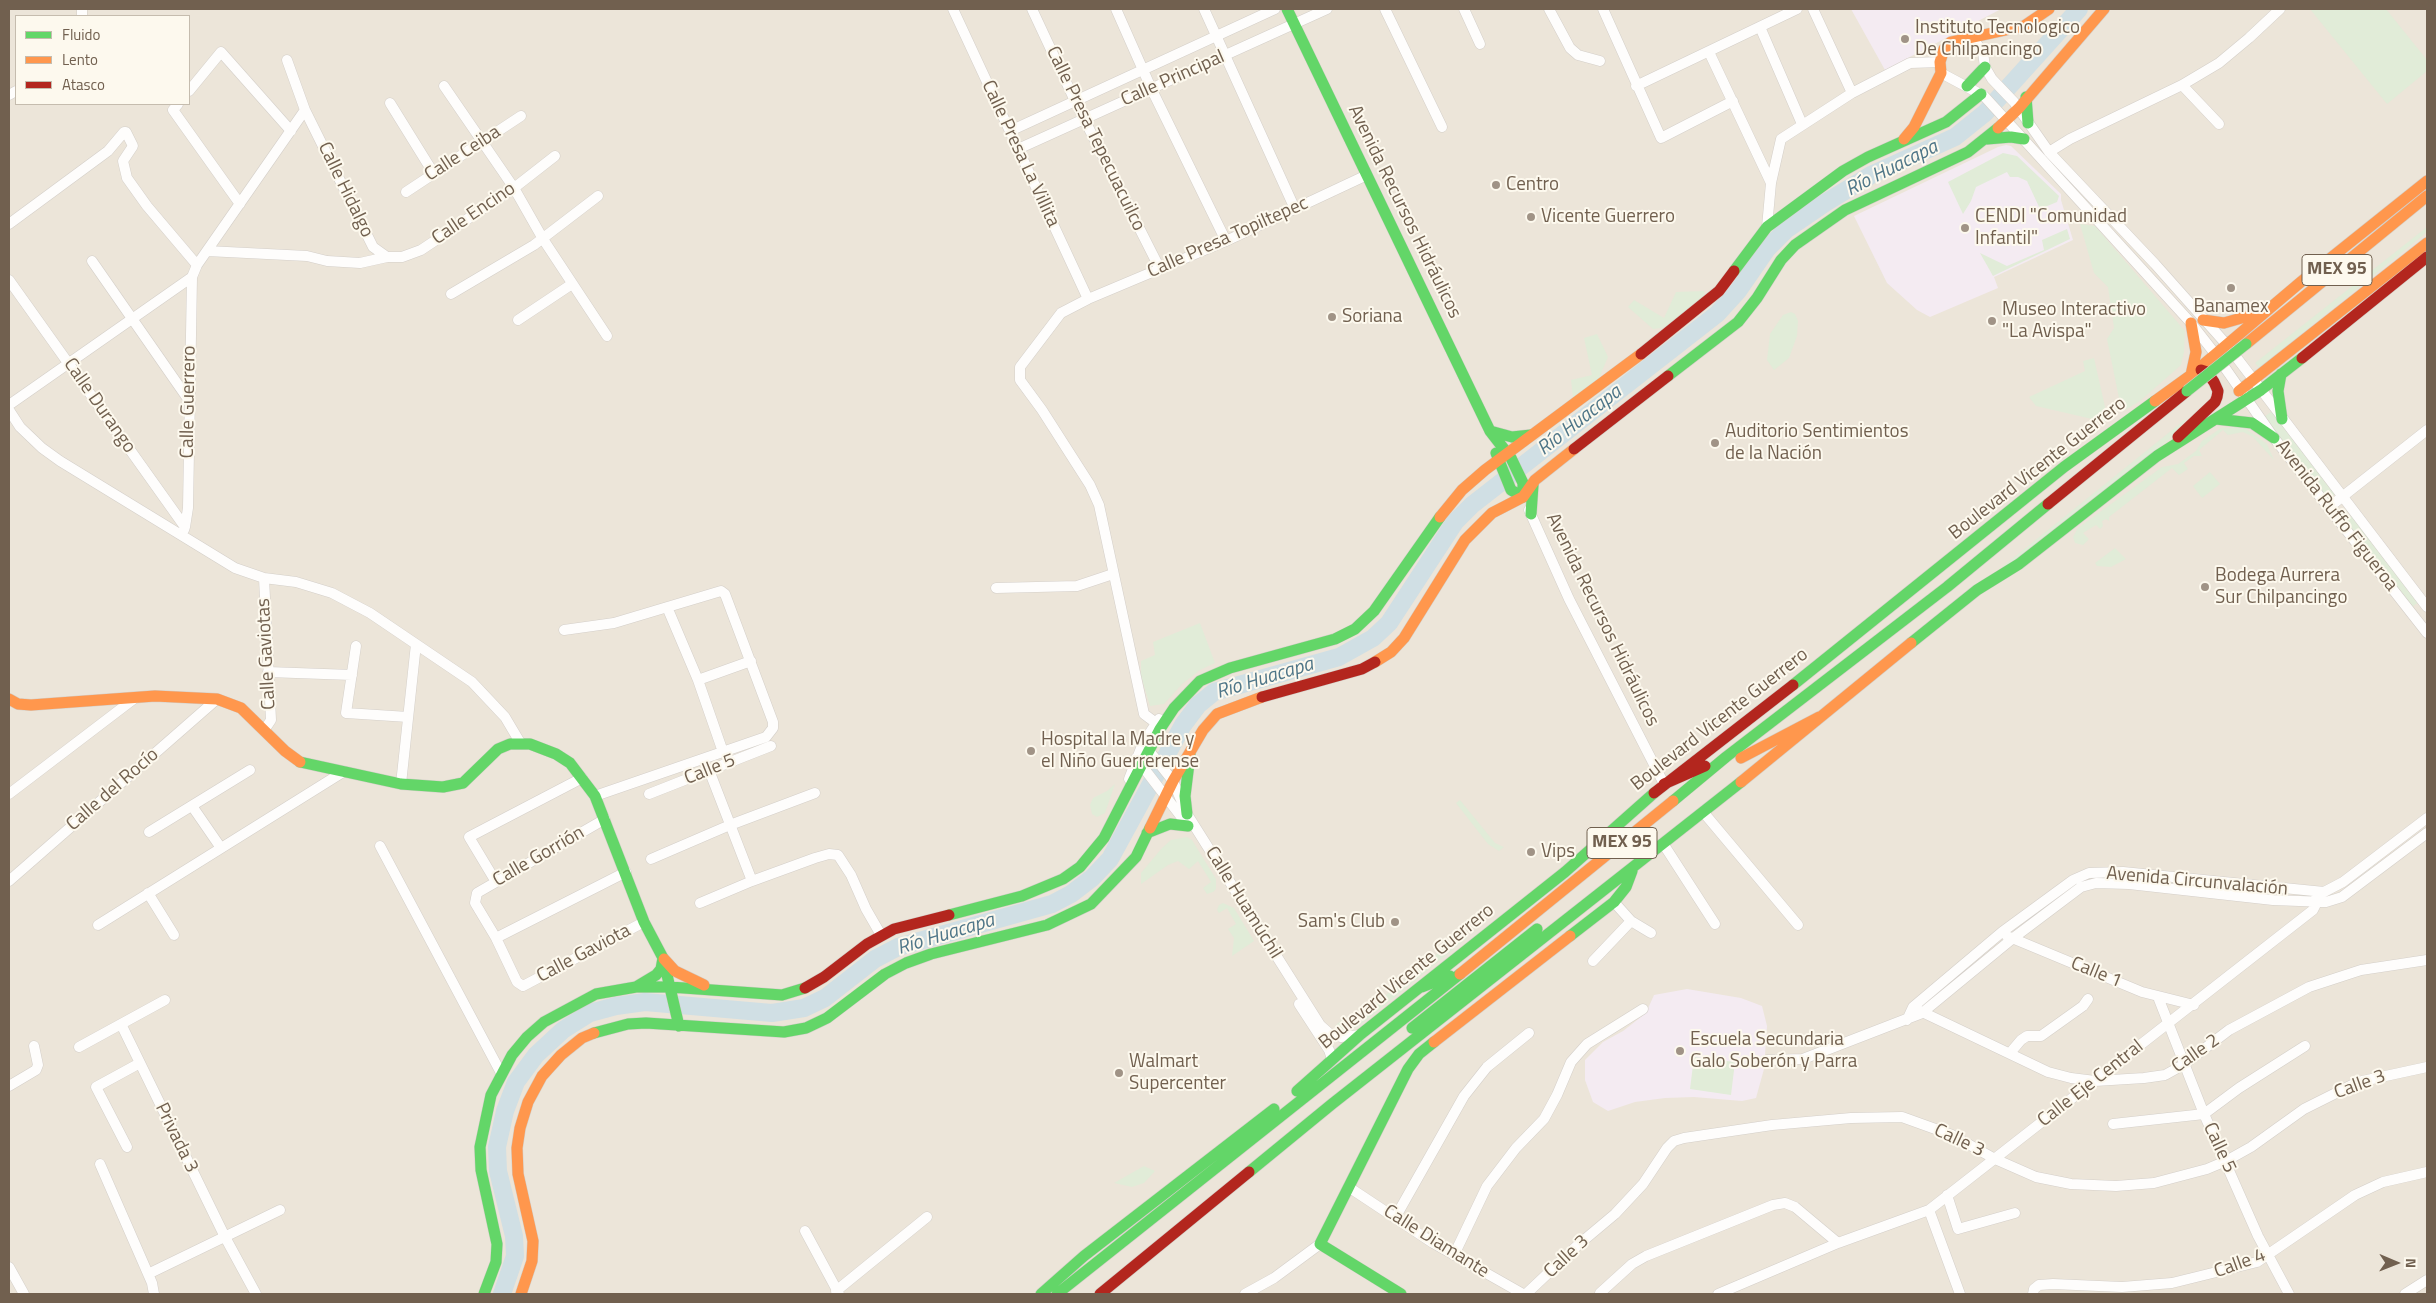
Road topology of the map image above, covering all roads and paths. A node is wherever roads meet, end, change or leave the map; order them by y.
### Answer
1 (953, 9) edge
2 (1032, 9) edge
3 (1116, 9) edge
4 (1204, 9) edge
5 (1275, 9) edge
6 (1286, 9) edge
7 (1328, 9) edge
8 (1385, 9) edge
9 (1464, 9) edge
10 (1548, 9) edge
11 (1603, 9) edge
12 (1797, 9) edge
13 (1813, 9) edge
14 (2050, 9) edge
15 (2104, 9) edge
16 (2280, 9) edge
17 (1294, 24) junction
18 (1760, 27) junction
19 (1217, 36) junction
20 (1968, 38) junction
21 (1480, 44) dead end
22 (1709, 52) junction
23 (1225, 55) junction
24 (287, 60) dead end
25 (1600, 61) dead end
26 (1984, 66) junction
27 (1941, 67) junction
28 (1144, 70) junction
29 (2182, 85) junction
30 (444, 86) dead end
31 (1636, 86) junction
32 (1967, 86) junction
33 (1152, 88) junction
34 (190, 90) edge
35 (1852, 93) junction
36 (1983, 95) junction
37 (2026, 97) junction
38 (1075, 101) junction
39 (1732, 101) junction
40 (390, 103) dead end
41 (2016, 105) junction
42 (175, 107) edge
43 (305, 110) junction
44 (521, 116) dead end
45 (1085, 118) junction
46 (2005, 118) junction
47 (2028, 123) junction
48 (1802, 124) junction
49 (2219, 124) dead end
50 (1442, 127) dead end
51 (291, 131) junction
52 (1010, 131) junction
53 (1987, 139) junction
54 (2024, 139) junction
55 (1902, 141) junction
56 (482, 142) junction
57 (1018, 149) junction
58 (2050, 152) junction
59 (554, 156) dead end
60 (434, 174) junction
61 (1367, 175) junction
62 (2427, 181) edge
63 (1771, 183) junction
64 (514, 188) junction
65 (406, 192) dead end
66 (598, 196) dead end
67 (2427, 196) edge
68 (240, 204) junction
69 (1295, 209) junction
70 (2427, 210) edge
71 (9, 224) edge
72 (1767, 227) junction
73 (2399, 235) dead end
74 (543, 239) junction
75 (1226, 241) junction
76 (2427, 243) edge
77 (2384, 247) dead end
78 (208, 251) junction
79 (387, 257) junction
80 (2424, 258) edge
81 (92, 261) dead end
82 (197, 265) junction
83 (1160, 269) junction
84 (192, 277) junction
85 (9, 280) edge
86 (572, 284) junction
87 (451, 294) dead end
88 (1088, 299) junction
89 (2273, 306) junction
90 (133, 319) junction
91 (518, 320) dead end
92 (2203, 320) junction
93 (2191, 323) junction
94 (607, 336) dead end
95 (2227, 345) junction
96 (2248, 348) junction
97 (2216, 354) junction
98 (69, 364) junction
99 (2194, 372) junction
100 (2281, 374) junction
101 (2258, 386) junction
102 (2190, 395) junction
103 (2242, 395) junction
104 (188, 399) junction
105 (9, 405) edge
106 (9, 410) edge
107 (2216, 419) junction
108 (2282, 419) junction
109 (2427, 430) edge
110 (1490, 431) junction
111 (1534, 434) junction
112 (2274, 438) junction
113 (2157, 456) junction
114 (1504, 460) junction
115 (1485, 470) junction
116 (1529, 482) junction
117 (2343, 496) junction
118 (1523, 497) junction
119 (2328, 508) junction
120 (1531, 514) junction
121 (184, 531) junction
122 (1113, 574) junction
123 (264, 578) junction
124 (996, 588) dead end
125 (667, 607) junction
126 (2427, 607) edge
127 (564, 630) dead end
128 (2427, 633) edge
129 (416, 644) junction
130 (356, 646) dead end
131 (750, 661) junction
132 (268, 672) junction
133 (352, 675) junction
134 (698, 680) junction
135 (1200, 682) junction
136 (135, 698) junction
137 (9, 700) edge
138 (217, 700) junction
139 (408, 717) junction
140 (1818, 717) junction
141 (1156, 723) junction
142 (265, 729) junction
143 (521, 744) junction
144 (770, 746) dead end
145 (1147, 747) junction
146 (1191, 750) junction
147 (723, 752) junction
148 (1726, 757) junction
149 (1741, 758) junction
150 (1139, 762) junction
151 (250, 770) dead end
152 (709, 770) junction
153 (343, 772) junction
154 (582, 778) junction
155 (1173, 781) junction
156 (401, 784) junction
157 (1664, 784) junction
158 (9, 794) edge
159 (649, 794) dead end
160 (815, 794) dead end
161 (1166, 794) junction
162 (595, 796) junction
163 (192, 806) junction
164 (1704, 813) junction
165 (2427, 818) edge
166 (605, 819) junction
167 (1188, 820) junction
168 (730, 825) junction
169 (149, 832) dead end
170 (1147, 833) junction
171 (2427, 833) edge
172 (1664, 845) junction
173 (380, 846) dead end
174 (221, 848) junction
175 (1630, 852) dead end
176 (651, 859) dead end
177 (1633, 870) junction
178 (626, 872) junction
179 (9, 881) edge
180 (752, 881) junction
181 (496, 882) junction
182 (148, 894) junction
183 (1578, 895) dead end
184 (2321, 897) junction
185 (1614, 902) junction
186 (700, 903) dead end
187 (1631, 921) junction
188 (644, 922) junction
189 (1714, 924) dead end
190 (98, 925) dead end
191 (1798, 925) dead end
192 (2002, 932) junction
193 (1651, 933) dead end
194 (174, 935) dead end
195 (881, 935) junction
196 (496, 938) junction
197 (2012, 939) junction
198 (663, 958) junction
199 (2427, 960) edge
200 (1593, 961) dead end
201 (1462, 972) junction
202 (1422, 986) junction
203 (636, 987) junction
204 (714, 990) junction
205 (671, 991) junction
206 (2158, 997) junction
207 (2088, 999) dead end
208 (165, 1000) dead end
209 (2194, 1005) junction
210 (1913, 1007) junction
211 (1642, 1010) dead end
212 (1922, 1013) junction
213 (1907, 1020) junction
214 (678, 1023) junction
215 (122, 1024) junction
216 (2168, 1024) junction
217 (1529, 1033) dead end
218 (1361, 1034) junction
219 (34, 1046) dead end
220 (2305, 1046) dead end
221 (79, 1047) dead end
222 (2010, 1053) junction
223 (1332, 1059) junction
224 (1767, 1060) dead end
225 (140, 1064) junction
226 (2183, 1065) junction
227 (2427, 1067) edge
228 (501, 1073) junction
229 (2095, 1081) junction
230 (9, 1086) edge
231 (2204, 1114) junction
232 (2113, 1124) dead end
233 (127, 1147) dead end
234 (1995, 1159) junction
235 (2226, 1161) junction
236 (100, 1164) dead end
237 (2427, 1172) edge
238 (1350, 1188) junction
239 (1947, 1196) junction
240 (280, 1210) dead end
241 (1929, 1210) junction
242 (2015, 1212) dead end
243 (926, 1217) dead end
244 (1395, 1218) junction
245 (805, 1230) dead end
246 (225, 1238) junction
247 (1838, 1243) junction
248 (1320, 1244) junction
249 (1454, 1255) junction
250 (2268, 1256) junction
251 (9, 1269) edge
252 (148, 1274) junction
253 (2427, 1280) edge
254 (838, 1292) edge
255 (1600, 1292) dead end
256 (2033, 1292) edge
257 (24, 1294) edge
258 (154, 1294) edge
259 (256, 1294) edge
260 (484, 1294) edge
261 (521, 1294) edge
262 (1040, 1294) edge
263 (1057, 1294) edge
264 (1074, 1294) edge
265 (1100, 1294) edge
266 (1245, 1294) edge
267 (1401, 1294) edge
268 (1524, 1294) edge
269 (1718, 1294) edge
270 (1960, 1294) edge
271 (2289, 1294) edge
272 (2405, 1294) edge

1 - 52 street, Calle Presa La Villita
2 - 38 street, Calle Presa Tepecuacuilco
3 - 28 street
4 - 19 street
5 - 19 street, Calle Principal
6 - 17 main road, Avenida Recursos Hidráulicos
7 - 17 street, Calle Principal
8 - 50 street
9 - 21 street
10 - 25 street
11 - 31 street
12 - 18 street
13 - 35 street
14 - 20 main road
15 - 37 main road
16 - 29 street
17 - 23 street, Calle Principal
17 - 61 main road, Avenida Recursos Hidráulicos
18 - 22 street
18 - 48 street
19 - 23 street
19 - 28 street, Calle Principal
20 - 26 street
20 - 27 main road
22 - 31 street
22 - 39 street
23 - 33 street, Calle Principal
23 - 69 street
24 - 43 street
26 - 32 main road
26 - 41 street, Avenida Ruffo Figueroa
27 - 32 street
27 - 35 street
27 - 55 main road
28 - 33 street
28 - 38 street, Calle Principal
29 - 49 street
29 - 58 street
30 - 56 street
31 - 39 street
32 - 36 street, Avenida Ruffo Figueroa
33 - 45 street, Calle Principal
33 - 75 street
34 - 51 street
35 - 48 street
36 - 46 street, Avenida Ruffo Figueroa
36 - 55 main road
37 - 41 main road
37 - 47 main road
38 - 45 street, Calle Presa Tepecuacuilco
38 - 52 street, Calle Principal
39 - 63 street
40 - 60 street
41 - 46 main road
41 - 47 street, Avenida Ruffo Figueroa
42 - 68 street
43 - 51 street, Calle Hidalgo
43 - 79 street, Calle Hidalgo
44 - 56 street, Calle Ceiba
45 - 57 street, Calle Principal
45 - 83 street, Calle Presa Tepecuacuilco
46 - 53 main road
46 - 54 street, Avenida Ruffo Figueroa
47 - 58 street, Avenida Ruffo Figueroa
48 - 63 street
51 - 68 street, Calle Hidalgo
52 - 57 street, Calle Presa La Villita
53 - 54 main road
53 - 116 main road
54 - 93 street, Avenida Ruffo Figueroa
55 - 72 main road
56 - 60 street, Calle Ceiba
56 - 64 street
57 - 88 street, Calle Presa La Villita
58 - 92 street, Avenida Ruffo Figueroa
59 - 64 street, Calle Encino
60 - 65 street, Calle Ceiba
61 - 69 street, Calle Presa Topiltepec
61 - 110 main road, Avenida Recursos Hidráulicos
62 - 89 main road, Boulevard Vicente Guerrero
63 - 72 street
64 - 74 street
64 - 79 street, Calle Encino
66 - 74 street
67 - 96 main road, Boulevard Vicente Guerrero / MEX 95
68 - 78 street, Calle Hidalgo
69 - 75 street, Calle Presa Topiltepec
70 - 73 main road
71 - 82 street
72 - 111 main road
74 - 86 street
74 - 87 street
75 - 83 street, Calle Presa Topiltepec
76 - 80 main road
77 - 96 main road, Boulevard Vicente Guerrero / MEX 95
78 - 79 street, Calle Hidalgo
78 - 82 street, Calle Hidalgo
80 - 100 main road, MEX 95
80 - 101 main road
81 - 90 street
82 - 84 street, Calle Hidalgo
83 - 88 street, Calle Presa Topiltepec
84 - 90 street
84 - 104 street, Calle Guerrero
85 - 98 street, Calle Durango
86 - 91 street
86 - 94 street
88 - 122 street, Calle Presa Topiltepec
89 - 92 main road
89 - 95 main road, Boulevard Vicente Guerrero
90 - 98 street
90 - 104 street
92 - 95 street, Avenida Ruffo Figueroa
93 - 97 street, Avenida Ruffo Figueroa
93 - 99 main road
95 - 97 main road, Boulevard Vicente Guerrero
95 - 101 street, Avenida Ruffo Figueroa
96 - 102 main road, Boulevard Vicente Guerrero / MEX 95, bridge
97 - 99 main road, Boulevard Vicente Guerrero
97 - 103 street, Avenida Ruffo Figueroa
98 - 105 street
98 - 121 street, Calle Durango
99 - 113 main road
99 - 157 main road, Boulevard Vicente Guerrero
100 - 101 main road, MEX 95
100 - 108 main road
101 - 103 main road
101 - 108 street, Avenida Ruffo Figueroa
102 - 148 main road, Boulevard Vicente Guerrero / MEX 95
102 - 149 main road, Boulevard Vicente Guerrero / MEX 95
103 - 107 main road
103 - 112 street, Avenida Ruffo Figueroa
104 - 121 street, Calle Guerrero
106 - 121 street
107 - 112 main road
107 - 113 main road
108 - 117 street, Avenida Ruffo Figueroa
109 - 117 street
110 - 111 main road
110 - 114 main road, Avenida Recursos Hidráulicos
110 - 115 main road
111 - 114 main road
112 - 119 street, Avenida Ruffo Figueroa
113 - 140 main road
114 - 115 main road
114 - 116 main road, Avenida Recursos Hidráulicos
114 - 118 main road, Avenida Recursos Hidráulicos
115 - 135 main road
116 - 118 main road, Avenida Recursos Hidráulicos
116 - 120 main road
117 - 119 street
117 - 126 street, Avenida Ruffo Figueroa
118 - 120 street, Avenida Recursos Hidráulicos
118 - 146 main road
119 - 128 street, Avenida Ruffo Figueroa
120 - 157 street, Avenida Recursos Hidráulicos
121 - 123 street
122 - 124 street
122 - 141 street
123 - 129 street
123 - 132 street, Calle Gaviotas
125 - 127 street
125 - 131 street
125 - 134 street
129 - 139 street
129 - 143 street
130 - 133 street
131 - 134 street
131 - 147 street
132 - 133 street
132 - 142 street, Calle Gaviotas
133 - 139 street
134 - 147 street
135 - 141 street
135 - 145 main road
136 - 137 main road
136 - 138 main road
136 - 158 street
138 - 142 main road
138 - 179 street, Calle del Rocío
139 - 156 street
140 - 149 main road
140 - 164 main road
141 - 145 street
142 - 153 main road
143 - 154 main road
143 - 156 main road
144 - 152 street, Calle 5
145 - 150 main road
145 - 155 street, Calle Huamúchil
146 - 155 main road
146 - 167 main road
147 - 162 street
148 - 157 main road
148 - 201 main road, Boulevard Vicente Guerrero / MEX 95
149 - 175 main road, Boulevard Vicente Guerrero / MEX 95
150 - 161 street, Calle Huamúchil
150 - 195 main road
151 - 163 street
152 - 159 street, Calle 5
152 - 168 street
153 - 156 main road
153 - 174 street
154 - 162 main road
154 - 181 street
155 - 161 main road
155 - 167 street, Calle Huamúchil
157 - 202 main road, Boulevard Vicente Guerrero
160 - 168 street
161 - 167 street, Calle Huamúchil
161 - 170 main road
162 - 166 main road
163 - 169 street
163 - 174 street
164 - 172 main road
164 - 191 street
165 - 184 street
166 - 178 main road
166 - 181 street, Calle Gorrión
167 - 170 main road
167 - 218 street, Calle Huamúchil
167 - 223 street, Calle Huamúchil
168 - 176 street
168 - 180 street
170 - 214 main road
171 - 184 street, Avenida Circunvalación
172 - 177 main road
172 - 189 street
173 - 228 street
174 - 182 street
177 - 185 main road
177 - 265 main road
178 - 188 main road
178 - 196 street
180 - 186 street
180 - 195 street
181 - 196 street, Calle Gorrión
182 - 190 street
182 - 194 street
183 - 264 main road
184 - 192 street, Avenida Circunvalación
184 - 197 street, Avenida Circunvalación
184 - 209 street, Calle Eje Central
185 - 187 street
185 - 238 main road
187 - 193 street
187 - 200 street
188 - 196 street, Calle Gaviota
188 - 198 main road
192 - 197 street, Calle 1
192 - 210 street, Avenida Circunvalación
195 - 204 main road
197 - 206 street, Calle 1
197 - 212 street, Avenida Circunvalación
198 - 203 main road
198 - 204 main road
198 - 205 main road
199 - 226 street, Calle 2
201 - 202 main road
201 - 263 main road, Boulevard Vicente Guerrero / MEX 95
202 - 218 main road, Boulevard Vicente Guerrero
203 - 205 main road
203 - 228 main road
204 - 205 main road
205 - 214 main road
206 - 209 street, Calle 1
206 - 216 street, Calle 5
207 - 222 street
208 - 215 street
209 - 216 street, Calle Eje Central
210 - 212 street, Calle 2
210 - 213 street, Avenida Circunvalación
211 - 249 street
212 - 213 street, Avenida Circunvalación
212 - 222 street, Calle 2
213 - 224 street, Avenida Circunvalación
214 - 261 main road
215 - 221 street
215 - 225 street, Privada 3
216 - 226 street, Calle 5
216 - 229 street, Calle Eje Central
217 - 244 street
218 - 223 main road, Boulevard Vicente Guerrero
219 - 230 street
220 - 231 street
222 - 229 street, Calle 2
223 - 262 main road, Boulevard Vicente Guerrero
225 - 233 street
225 - 246 street, Privada 3
226 - 229 street, Calle 2
226 - 231 street, Calle 5
227 - 235 street, Calle 3
228 - 260 main road
229 - 234 street, Calle Eje Central
231 - 232 street
231 - 235 street, Calle 5
234 - 235 street, Calle 3
234 - 239 street, Calle Eje Central
234 - 268 street, Calle 3
235 - 250 street, Calle 5
236 - 252 street
237 - 250 street, Calle 4
238 - 244 street, Calle Diamante
238 - 248 main road
239 - 241 street, Calle Eje Central
239 - 242 street
240 - 246 street
241 - 247 street, Calle Eje Central
241 - 270 street
243 - 254 street
244 - 249 street, Calle Diamante
245 - 254 street
246 - 252 street
246 - 259 street, Privada 3
247 - 255 street
247 - 269 street, Calle Eje Central
248 - 266 street
248 - 267 main road
249 - 268 street, Calle Diamante
250 - 256 street, Calle 4
250 - 271 street, Calle 5
251 - 257 street
252 - 258 street
253 - 272 street

